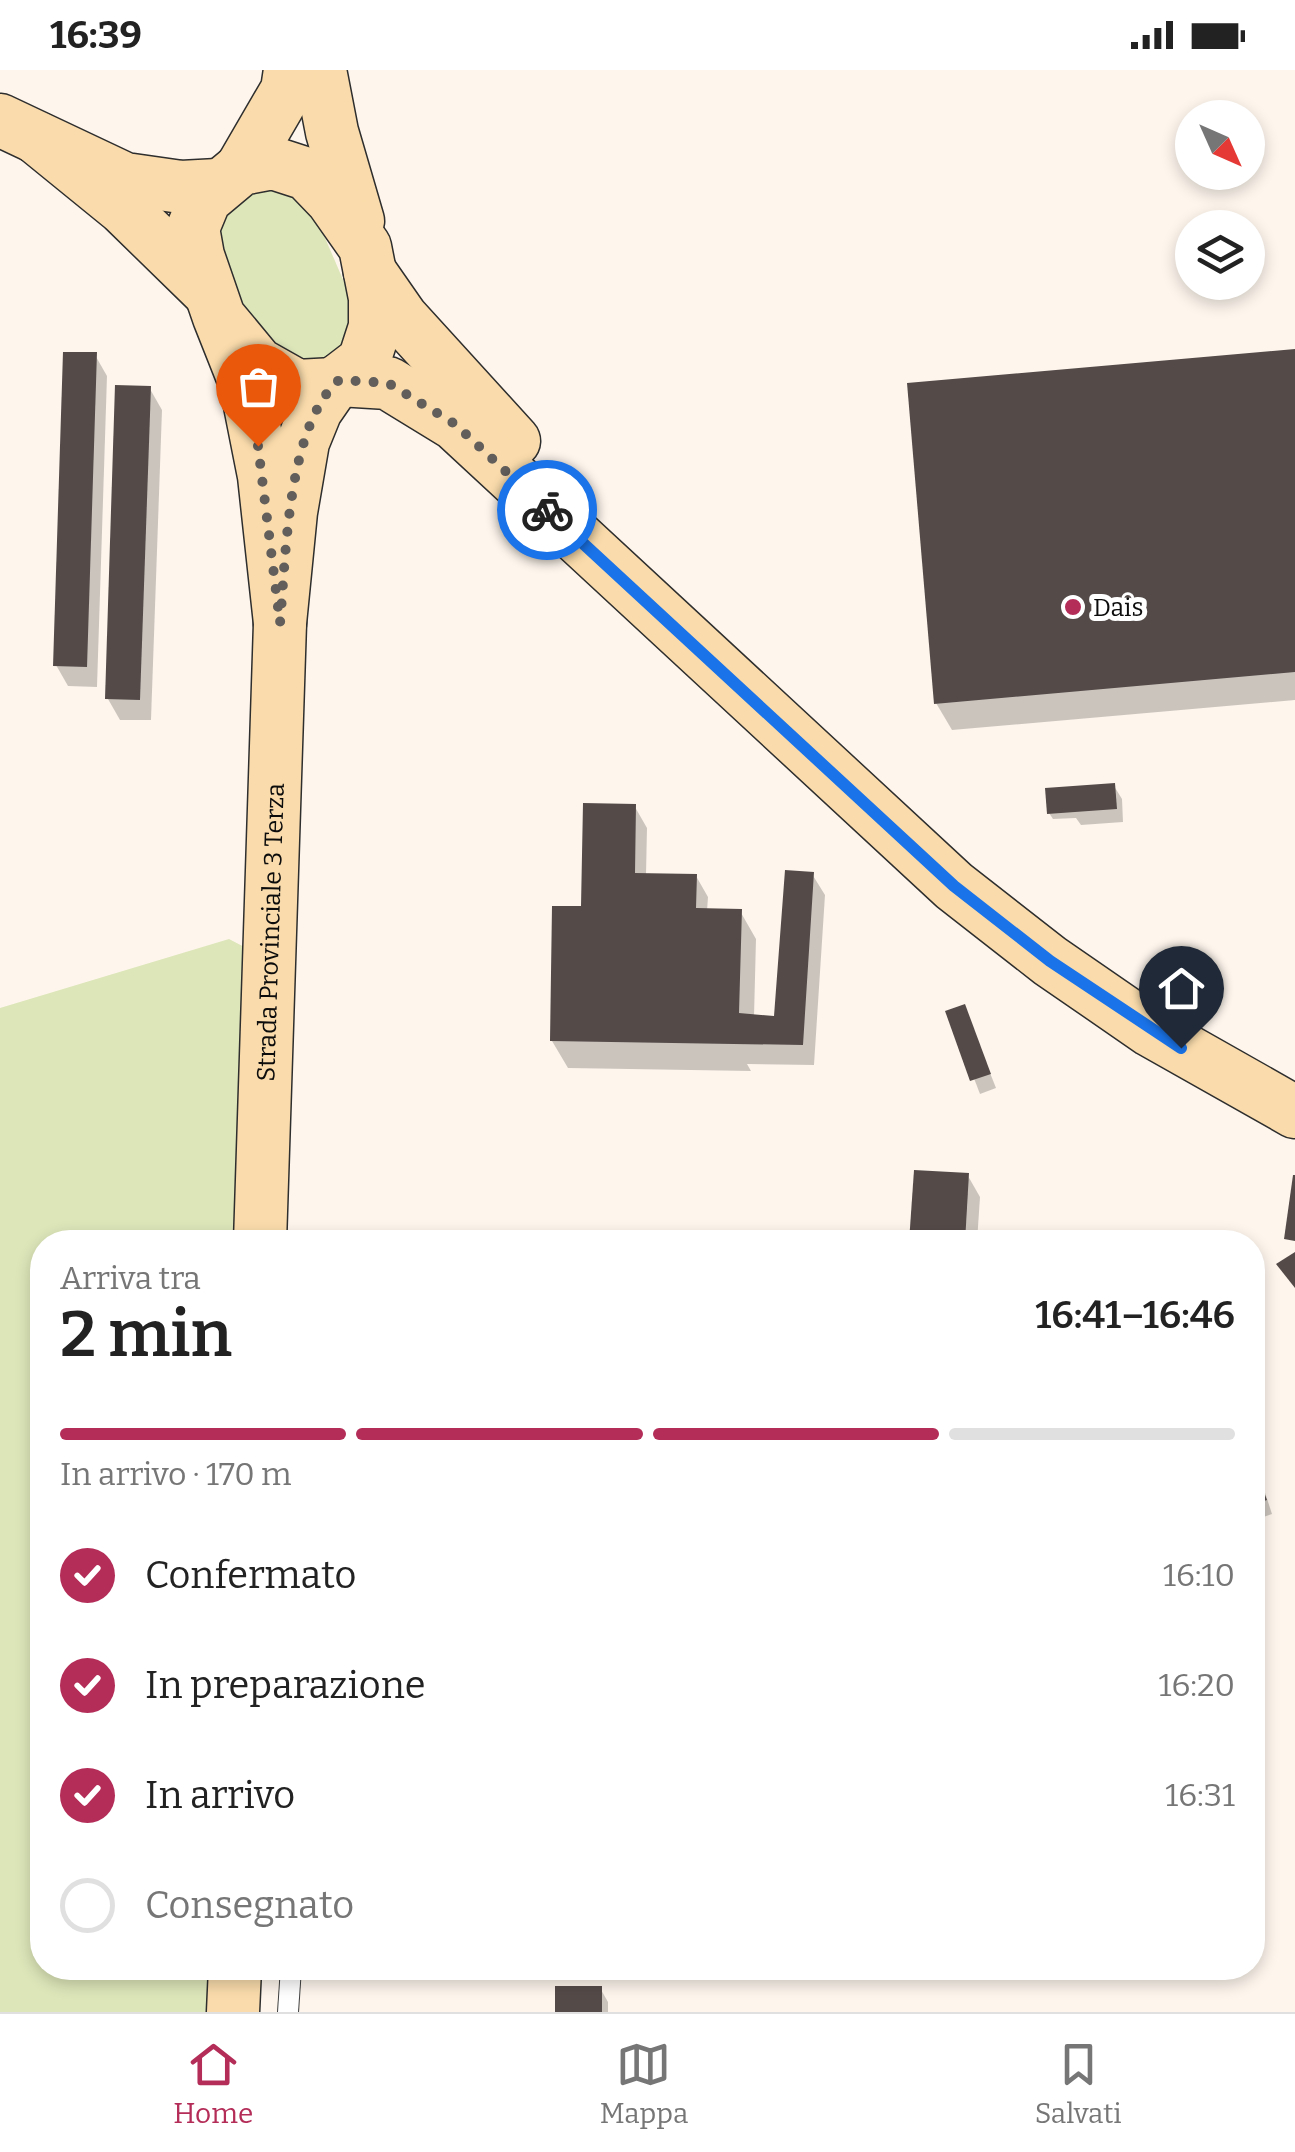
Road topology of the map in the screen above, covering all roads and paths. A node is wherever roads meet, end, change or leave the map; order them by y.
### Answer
1 (290, 70) edge
2 (320, 70) edge
3 (18, 129) edge
4 (229, 177) junction
5 (368, 260) junction
6 (215, 305) junction
7 (337, 382) junction
8 (280, 623) junction
9 (711, 662) junction
10 (1295, 1112) edge
11 (260, 1230) edge
12 (234, 1980) edge
13 (290, 1980) edge
14 (233, 2012) edge
15 (288, 2012) edge

1 - 4 main road
2 - 5 main road
3 - 4 main road
3 - 6 main road
4 - 5 main road
4 - 6 main road
5 - 7 main road
5 - 9 main road
6 - 7 main road
6 - 8 main road
7 - 8 main road
7 - 9 main road
8 - 11 main road, Strada Provinciale 3 Terza
9 - 10 main road
12 - 14 main road
13 - 15 lane

